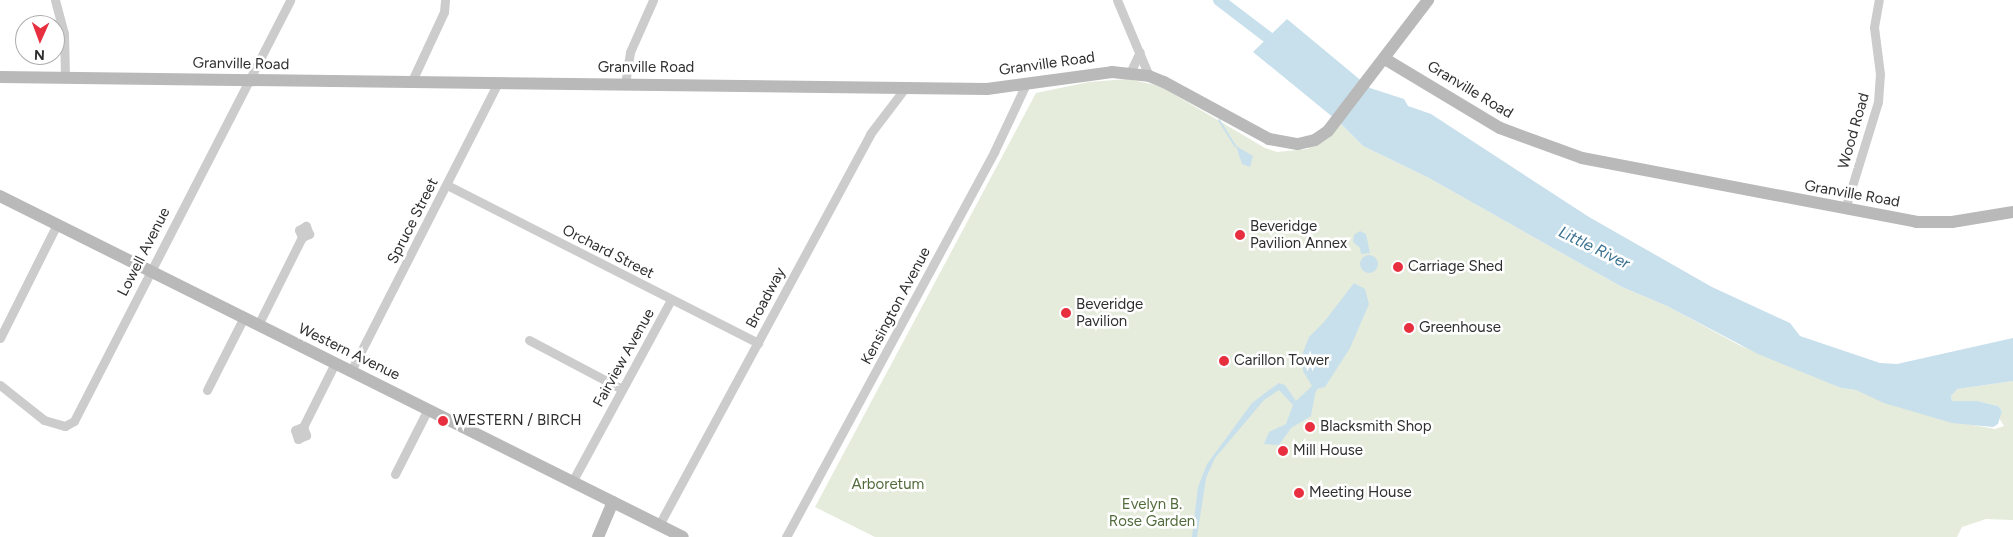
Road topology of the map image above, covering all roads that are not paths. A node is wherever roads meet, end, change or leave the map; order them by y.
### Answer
1 (55, 0) edge
2 (290, 0) edge
3 (446, 0) edge
4 (653, 0) edge
5 (1117, 0) edge
6 (1428, 0) edge
7 (1879, 0) edge
8 (1140, 52) junction
9 (1384, 59) junction
10 (1130, 73) junction
11 (1149, 76) junction
12 (0, 77) edge
13 (65, 78) junction
14 (246, 80) junction
15 (411, 83) junction
16 (498, 83) junction
17 (625, 84) junction
18 (1025, 86) junction
19 (905, 88) junction
20 (446, 185) junction
21 (0, 196) edge
22 (1845, 209) junction
23 (2013, 212) edge
24 (57, 224) junction
25 (302, 237) dead end
26 (149, 270) junction
27 (671, 300) junction
28 (244, 317) junction
29 (258, 324) junction
30 (0, 338) edge
31 (528, 340) dead end
32 (758, 343) junction
33 (335, 363) junction
34 (351, 371) junction
35 (0, 385) edge
36 (622, 389) junction
37 (207, 390) dead end
38 (428, 409) junction
39 (303, 427) dead end
40 (395, 474) dead end
41 (572, 482) junction
42 (612, 502) junction
43 (659, 525) junction
44 (598, 537) edge
45 (683, 537) edge
46 (786, 537) edge

1 - 13 street
2 - 14 street, Lowell Avenue
3 - 15 street
4 - 17 street
5 - 8 street
6 - 9 street
7 - 22 street, Wood Road
8 - 10 street
8 - 11 street
9 - 11 street, Granville Road
9 - 22 street, Granville Road
10 - 11 street, Granville Road
10 - 18 street, Granville Road
12 - 13 street, Granville Road
13 - 14 street, Granville Road
14 - 15 street, Granville Road
14 - 26 street, Lowell Avenue
15 - 16 street, Granville Road
16 - 17 street, Granville Road
16 - 20 street, Spruce Street
17 - 19 street, Granville Road
18 - 19 street, Granville Road
18 - 46 street, Kensington Avenue
19 - 32 street, Broadway
20 - 27 street, Orchard Street
20 - 34 street, Spruce Street
21 - 24 street, Western Avenue
22 - 23 street, Granville Road
24 - 26 street, Western Avenue
24 - 30 street
25 - 29 street
26 - 28 street, Western Avenue
26 - 35 street, Lowell Avenue
27 - 32 street, Orchard Street
27 - 36 street, Fairview Avenue
28 - 29 street, Western Avenue
28 - 37 street
29 - 33 street, Western Avenue
31 - 36 street
32 - 43 street, Broadway
33 - 34 street, Western Avenue
33 - 39 street
34 - 38 street, Western Avenue
36 - 41 street, Fairview Avenue
38 - 40 street
38 - 41 street, Western Avenue
41 - 42 street, Western Avenue
42 - 43 street, Western Avenue
42 - 44 street
43 - 45 street, Western Avenue

